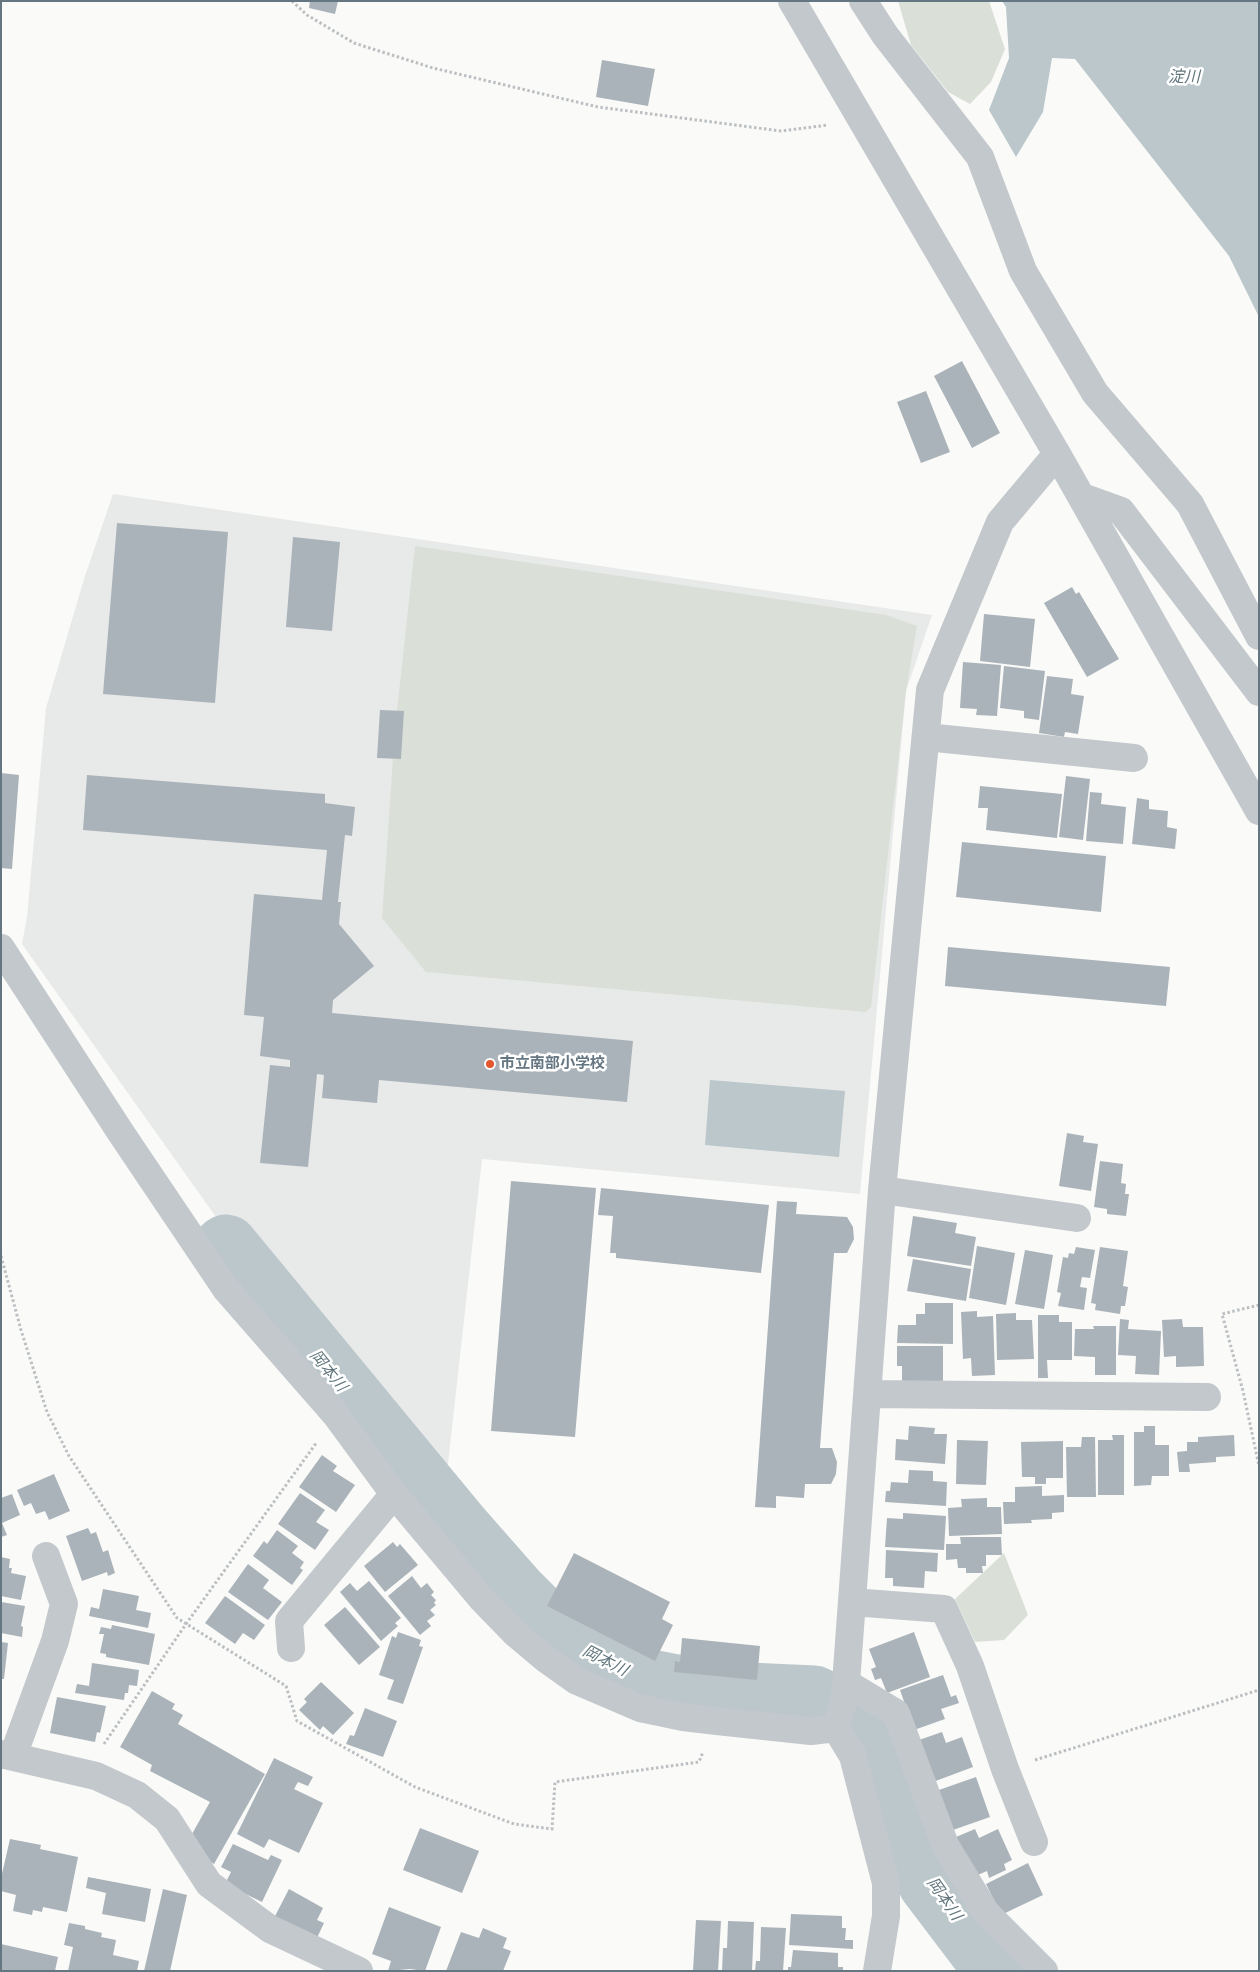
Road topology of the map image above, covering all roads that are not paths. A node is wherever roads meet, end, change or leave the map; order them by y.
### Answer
1 (792, 1) edge
2 (863, 1) edge
3 (1057, 454) junction
4 (1082, 497) junction
5 (1259, 636) edge
6 (1259, 692) edge
7 (926, 737) junction
8 (1134, 758) dead end
9 (1259, 811) edge
10 (1, 948) edge
11 (13, 981) edge
12 (882, 1190) junction
13 (1077, 1218) dead end
14 (867, 1394) junction
15 (1207, 1397) dead end
16 (394, 1494) junction
17 (46, 1556) dead end
18 (852, 1602) junction
19 (291, 1648) dead end
20 (841, 1707) junction
21 (7, 1755) edge
22 (1034, 1842) dead end
23 (359, 1971) edge
24 (877, 1971) edge
25 (1044, 1971) edge

1 - 3 street
2 - 5 street
3 - 4 street
3 - 7 street
4 - 6 street
4 - 9 street
7 - 8 street
7 - 12 street
10 - 11 street
11 - 16 street
12 - 13 street
12 - 14 street
14 - 15 street
14 - 18 street
16 - 19 street
16 - 20 street
17 - 21 street
18 - 20 street
18 - 22 street
20 - 24 street
20 - 25 street
21 - 23 street

